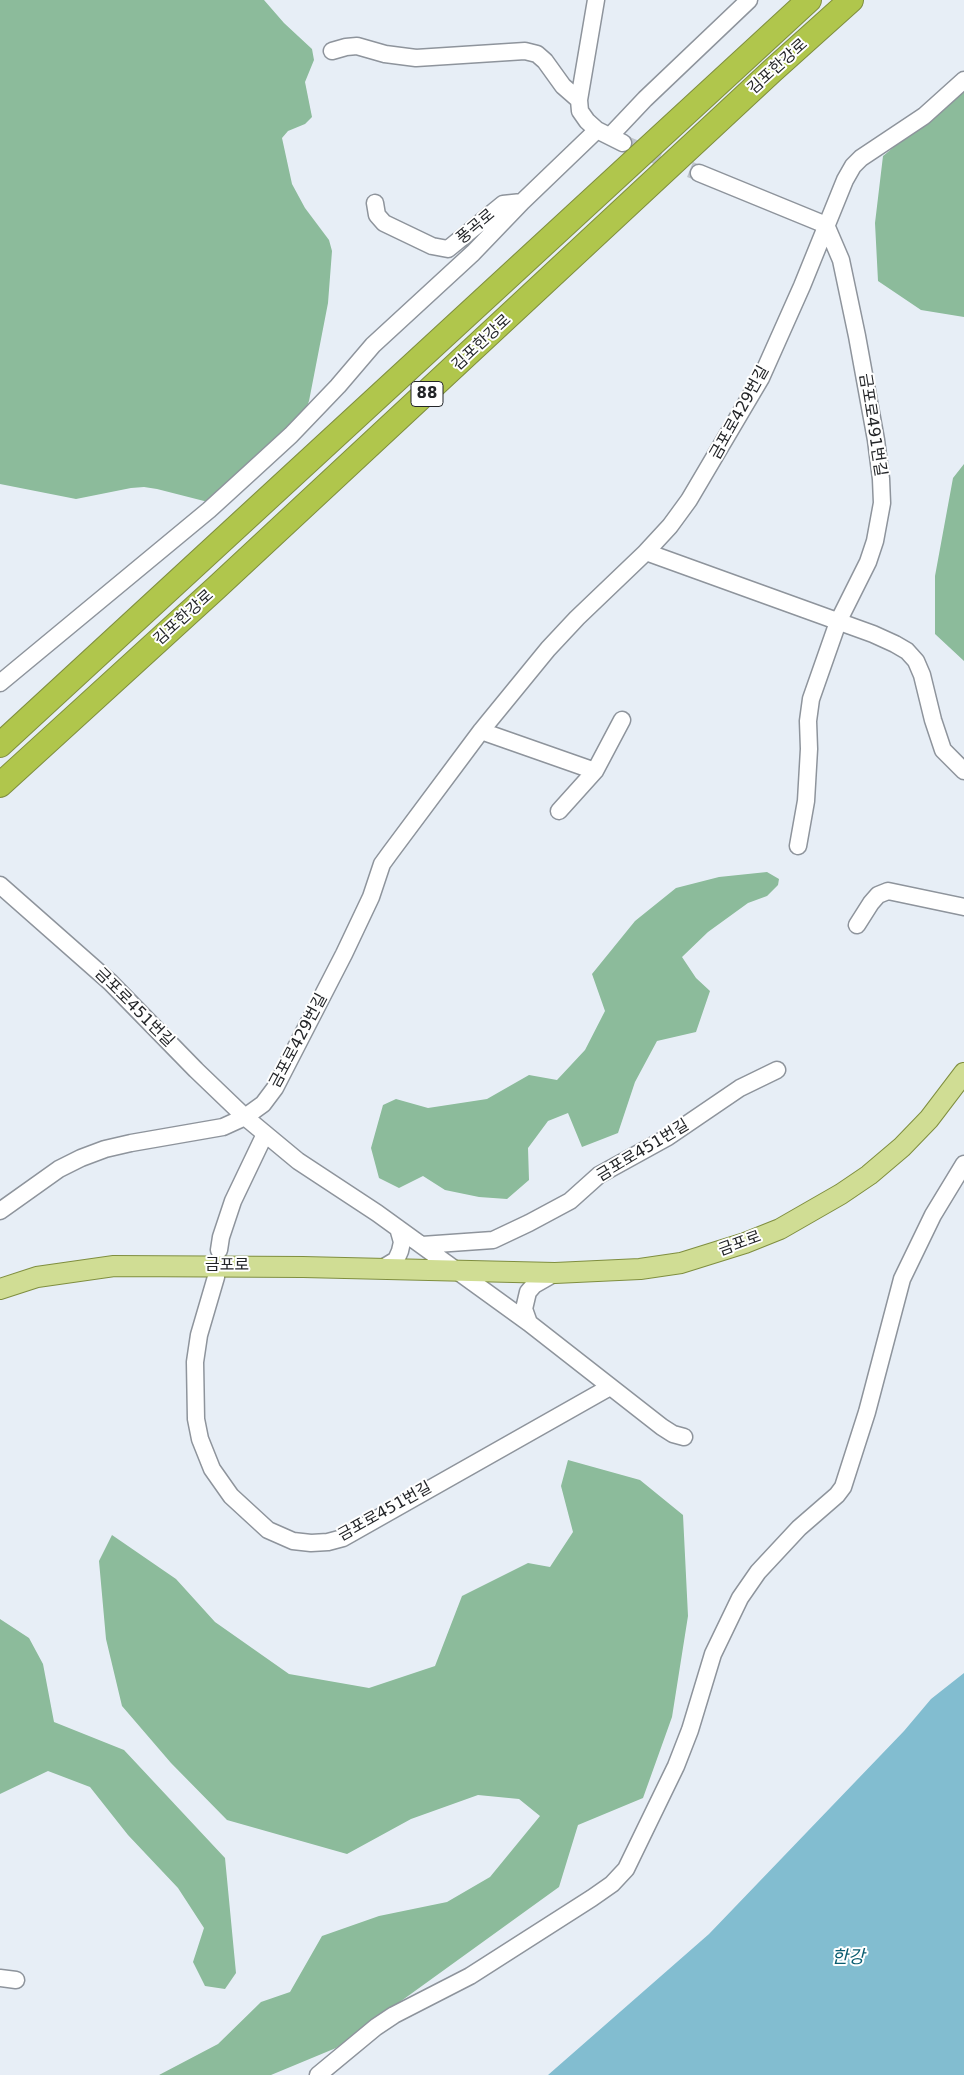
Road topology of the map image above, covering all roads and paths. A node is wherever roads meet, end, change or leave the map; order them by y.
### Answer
1 (596, 0) edge
2 (749, 0) edge
3 (809, 0) edge
4 (851, 0) edge
5 (332, 51) dead end
6 (964, 80) edge
7 (579, 100) junction
8 (610, 136) junction
9 (699, 173) tunnel mouth
10 (522, 202) junction
11 (375, 203) dead end
12 (826, 225) junction
13 (646, 552) junction
14 (838, 622) junction
15 (0, 683) edge
16 (622, 720) dead end
17 (481, 731) junction
18 (0, 744) edge
19 (595, 771) junction
20 (964, 771) edge
21 (0, 786) edge
22 (559, 811) dead end
23 (798, 846) dead end
24 (0, 885) edge
25 (964, 907) edge
26 (857, 925) dead end
27 (777, 1070) dead end
28 (964, 1073) edge
29 (246, 1117) junction
30 (265, 1134) junction
31 (964, 1164) edge
32 (0, 1211) edge
33 (398, 1228) junction
34 (422, 1245) junction
35 (219, 1250) dead end
36 (381, 1269) junction
37 (457, 1270) junction
38 (555, 1273) junction
39 (216, 1277) dead end
40 (0, 1289) edge
41 (529, 1323) junction
42 (610, 1387) junction
43 (684, 1437) dead end
44 (318, 2075) edge

1 - 7 street
2 - 8 street, 풍곡로
3 - 18 highway, 김포한강로 / 88
4 - 21 highway, 김포한강로 / 88
5 - 7 street
6 - 12 street, 금포로429번길
7 - 8 street
8 - 10 street, 풍곡로
9 - 12 street
10 - 11 street, 풍곡로
10 - 15 street
12 - 13 street, 금포로429번길
12 - 14 street, 금포로491번길
13 - 14 street
13 - 17 street, 금포로429번길
14 - 20 street
14 - 23 street, 금포로491번길
16 - 19 street
17 - 19 street
17 - 29 street, 금포로429번길
19 - 22 street
24 - 29 street, 금포로451번길
25 - 26 street
27 - 34 street, 금포로451번길
28 - 38 main road, 금포로
29 - 30 street, 금포로451번길
29 - 32 street, 금포로429번길
30 - 33 street, 금포로451번길
30 - 35 street
31 - 44 street
33 - 34 street, 금포로451번길
33 - 36 street
34 - 37 street, 금포로451번길
36 - 37 main road, 금포로
36 - 40 main road, 금포로
37 - 38 main road, 금포로
37 - 41 street
38 - 41 street
39 - 42 street, 금포로451번길
41 - 42 street
42 - 43 street

